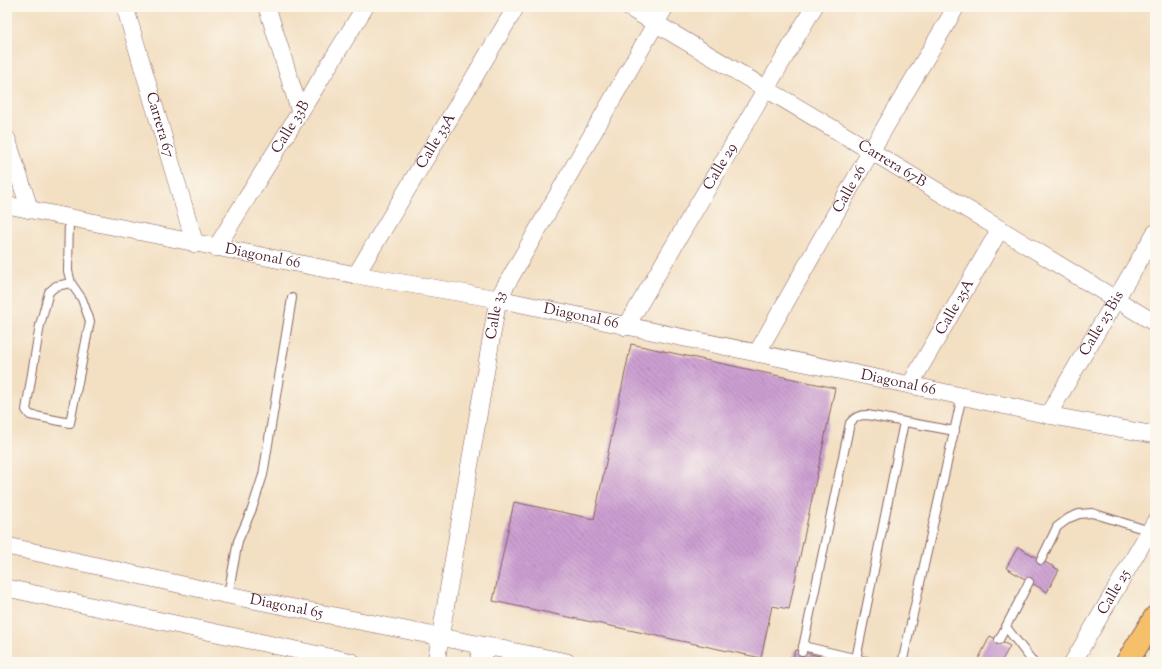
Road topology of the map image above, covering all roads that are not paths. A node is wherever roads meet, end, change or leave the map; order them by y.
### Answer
1 (125, 7) edge
2 (267, 7) edge
3 (365, 7) edge
4 (516, 7) edge
5 (628, 7) edge
6 (665, 7) edge
7 (814, 7) edge
8 (956, 7) edge
9 (654, 24) junction
10 (765, 88) junction
11 (300, 112) junction
12 (7, 139) edge
13 (871, 151) junction
14 (7, 205) edge
15 (30, 210) junction
16 (69, 218) junction
17 (1000, 229) junction
18 (1155, 233) edge
19 (195, 244) junction
20 (216, 248) junction
21 (356, 276) junction
22 (71, 283) junction
23 (292, 298) dead end
24 (498, 299) junction
25 (1115, 299) junction
26 (1155, 323) edge
27 (626, 327) junction
28 (757, 353) junction
29 (910, 385) junction
30 (962, 396) junction
31 (1048, 415) junction
32 (904, 422) junction
33 (954, 431) junction
34 (1155, 435) edge
35 (1153, 527) edge
36 (7, 546) edge
37 (1041, 560) dead end
38 (1029, 582) dead end
39 (7, 588) edge
40 (228, 595) junction
41 (1155, 617) edge
42 (1006, 627) junction
43 (441, 637) junction
44 (999, 640) dead end
45 (493, 647) junction
46 (856, 659) junction
47 (352, 662) edge
48 (436, 662) edge
49 (480, 662) edge
50 (567, 662) edge
51 (871, 662) edge
52 (901, 662) edge
53 (1033, 662) edge
54 (1073, 662) edge
55 (1127, 662) edge

1 - 19 street, Carrera 67
2 - 11 street
3 - 11 street, Calle 33B
4 - 21 street, Calle 33A
5 - 9 street, Carrera 67B
6 - 9 street, Calle 33
7 - 10 street, Calle 29
8 - 13 street, Calle 26
9 - 10 street, Carrera 67B
9 - 24 street, Calle 33
10 - 13 street, Carrera 67B
10 - 27 street, Calle 29
11 - 20 street, Calle 33B
12 - 15 street
13 - 17 street, Carrera 67B
13 - 28 street, Calle 26
14 - 15 street, Diagonal 66
15 - 16 street, Diagonal 66
16 - 19 street, Diagonal 66
16 - 22 lane
17 - 25 street, Carrera 67B
17 - 29 street, Calle 25A
18 - 25 street, Calle 25 Bis
19 - 20 street, Diagonal 66
20 - 21 street, Diagonal 66
21 - 24 street, Diagonal 66
22 - 22 lane
23 - 40 lane
24 - 27 street, Diagonal 66
24 - 43 street, Calle 33
25 - 26 street, Carrera 67B
25 - 31 street, Calle 25 Bis
27 - 28 street, Diagonal 66
28 - 29 street, Diagonal 66
29 - 30 street, Diagonal 66
30 - 31 street, Diagonal 66
30 - 33 lane
31 - 34 street, Diagonal 66
32 - 33 lane
32 - 46 lane
32 - 46 lane
33 - 52 lane
35 - 37 lane
35 - 54 street, Calle 25
36 - 40 street, Diagonal 65
38 - 42 lane
39 - 47 street
40 - 43 street, Diagonal 65
41 - 55 highway
42 - 44 lane
42 - 53 lane
43 - 45 street, Diagonal 65
43 - 48 street, Calle 33
45 - 49 street
45 - 50 street, Diagonal 65
46 - 51 lane

